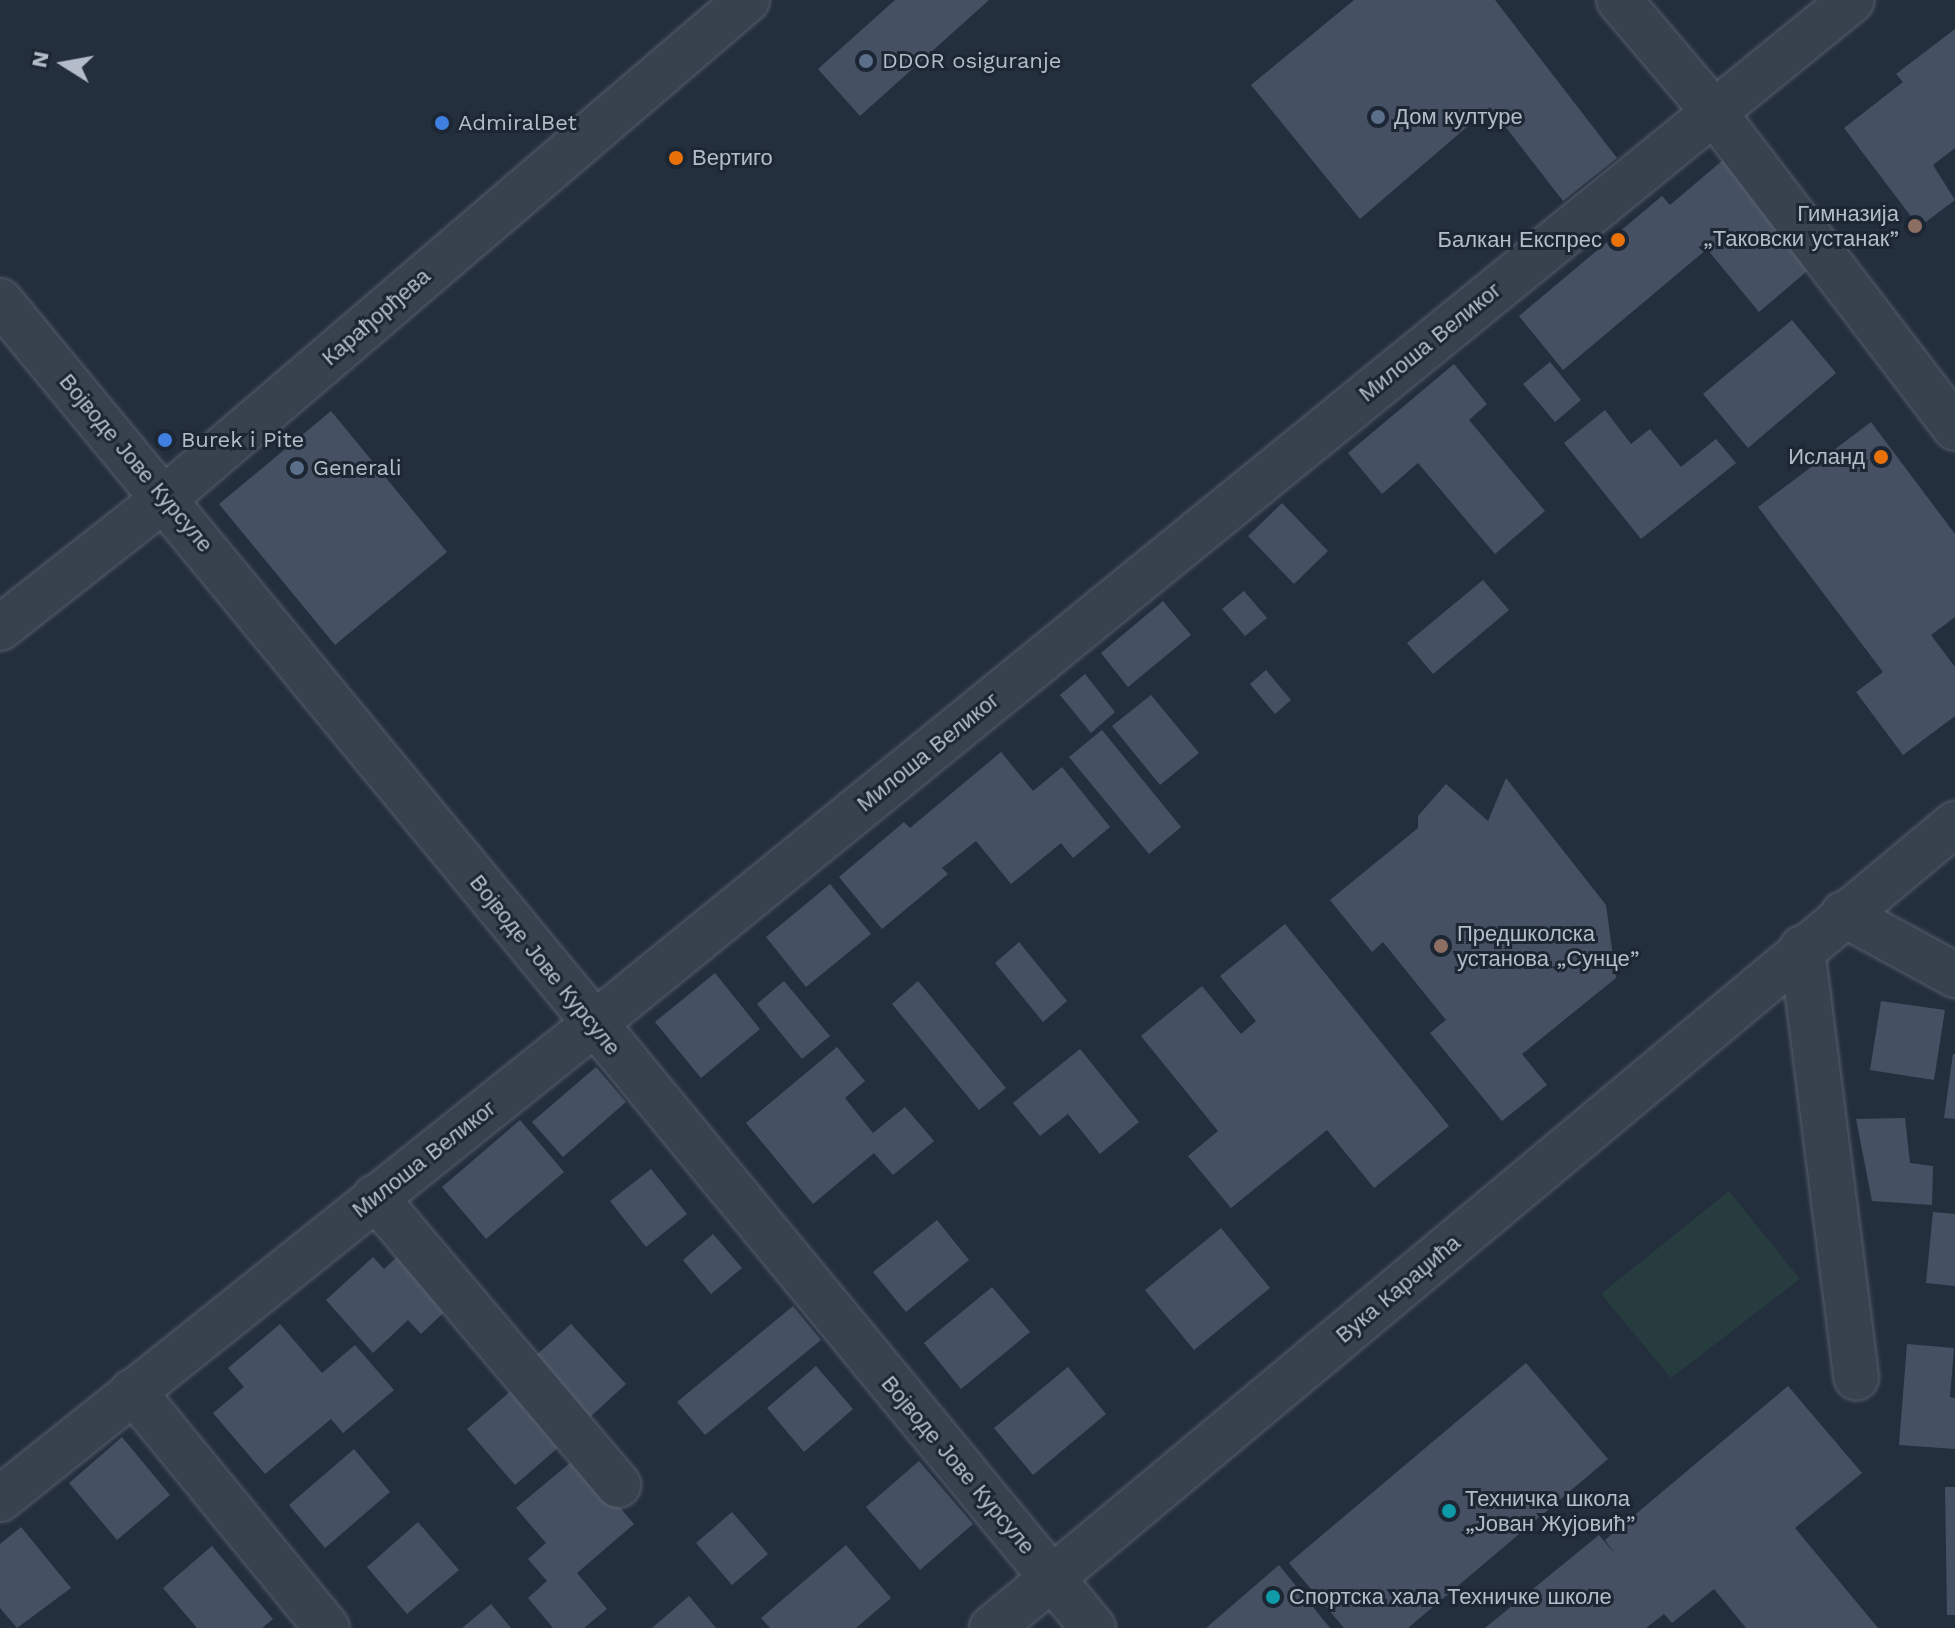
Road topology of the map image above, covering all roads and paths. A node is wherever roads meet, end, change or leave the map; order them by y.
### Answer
1 (747, 0) edge
2 (1619, 0) edge
3 (1852, 0) edge
4 (1713, 111) junction
5 (0, 301) edge
6 (1955, 428) edge
7 (165, 498) junction
8 (0, 628) edge
9 (1955, 824) edge
10 (1843, 914) junction
11 (1802, 948) junction
12 (1955, 975) edge
13 (593, 1025) junction
14 (375, 1197) junction
15 (1856, 1378) dead end
16 (133, 1391) junction
17 (618, 1485) dead end
18 (0, 1499) edge
19 (1052, 1580) junction
20 (327, 1628) edge
21 (992, 1628) edge
22 (1093, 1628) edge

1 - 7 street, Карађорђева
2 - 4 street
3 - 4 street, Милоша Великог
4 - 6 street
4 - 13 street, Милоша Великог
5 - 7 street, Војводе Јове Курсуле
7 - 8 street, Карађорђева
7 - 13 street, Војводе Јове Курсуле
9 - 10 street, Вука Караџића
10 - 11 street, Вука Караџића
10 - 12 street
11 - 15 street
11 - 19 street, Вука Караџића
13 - 14 street, Милоша Великог
13 - 19 street, Војводе Јове Курсуле
14 - 16 street, Милоша Великог
14 - 17 street
16 - 18 street, Милоша Великог
16 - 20 street
19 - 21 street, Вука Караџића
19 - 22 street, Војводе Јове Курсуле

